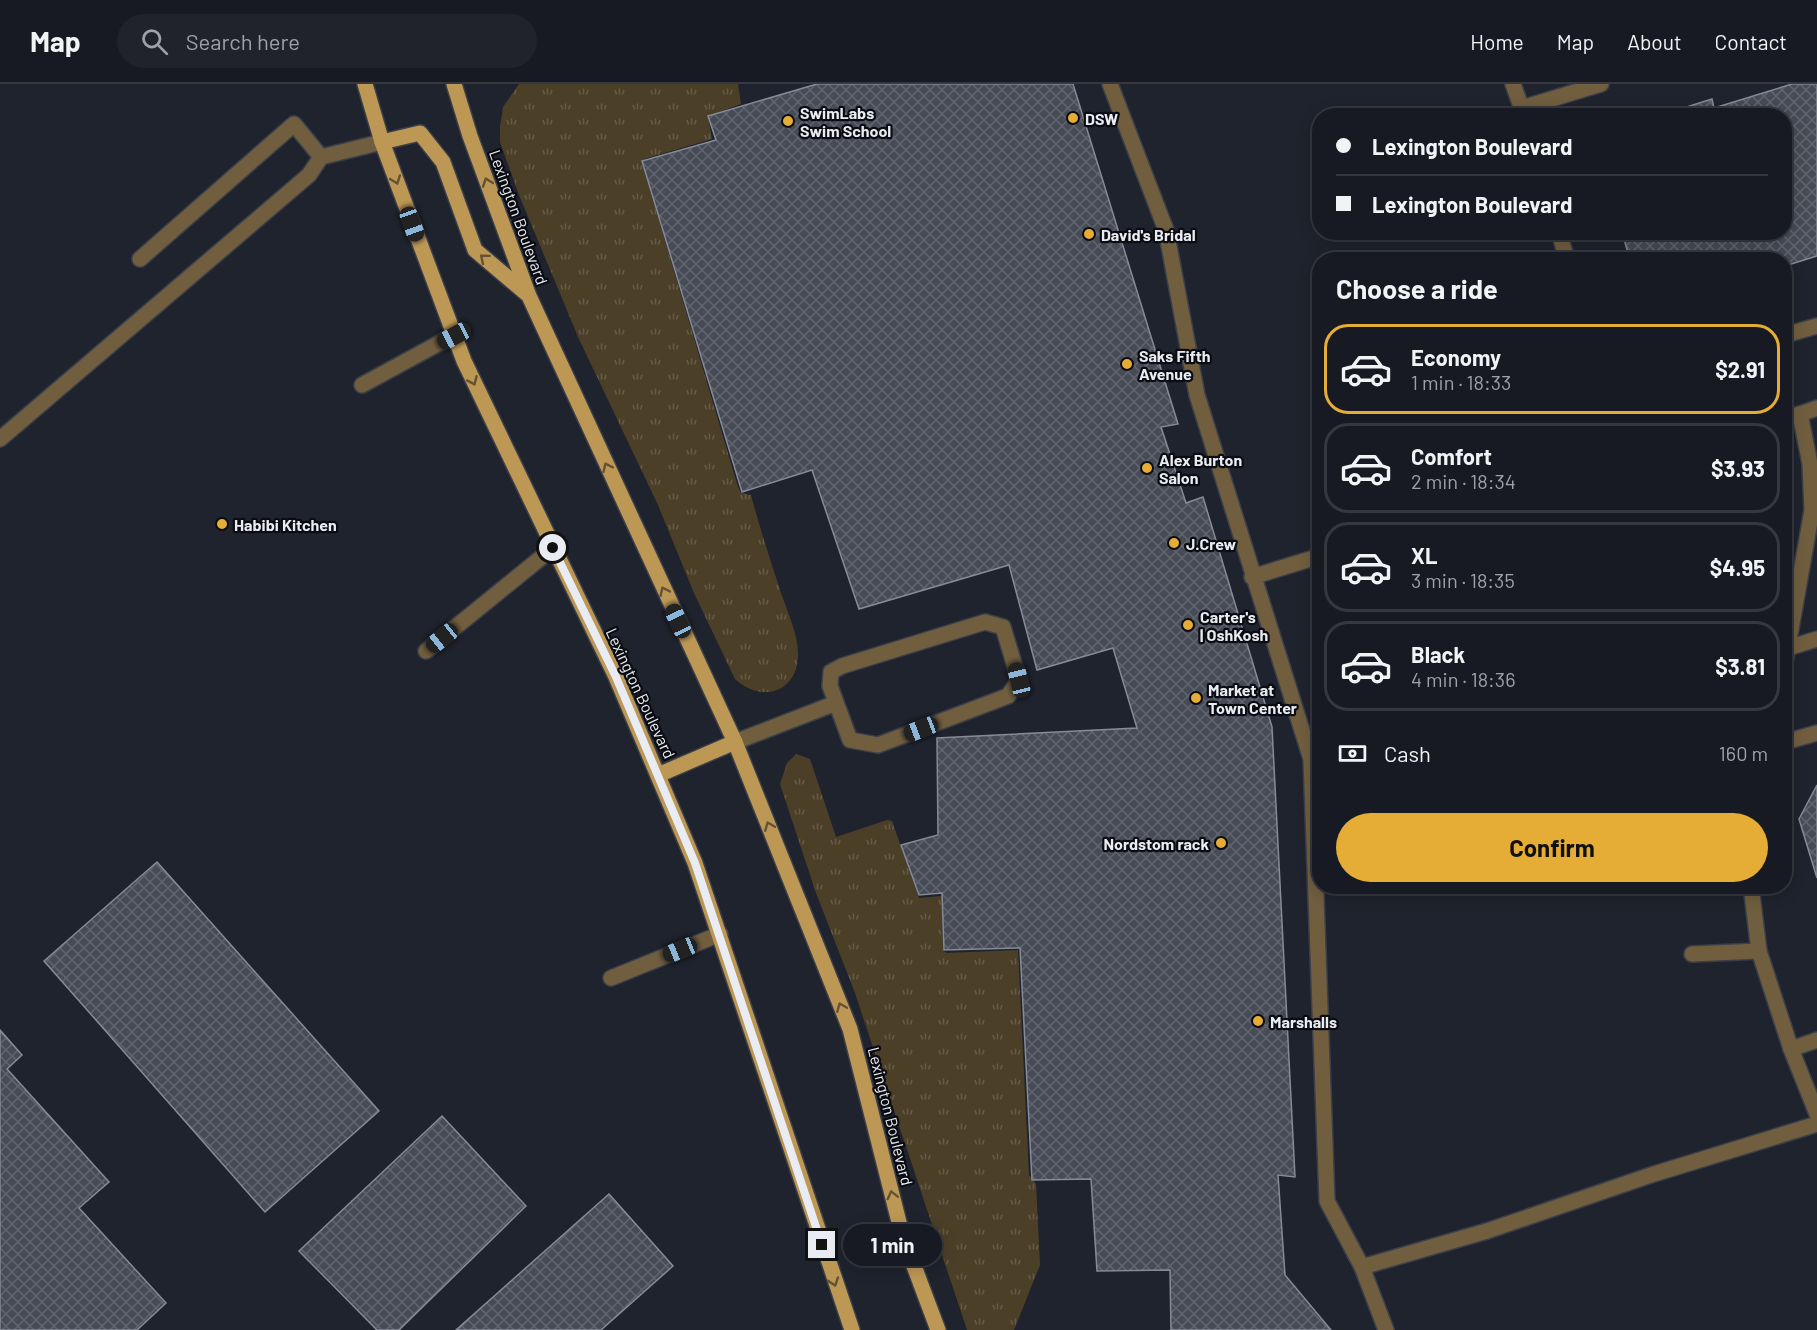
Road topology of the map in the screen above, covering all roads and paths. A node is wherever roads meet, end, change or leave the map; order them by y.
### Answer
1 (364, 84) edge
2 (454, 84) edge
3 (1110, 84) edge
4 (1513, 84) edge
5 (1601, 84) edge
6 (1522, 108) edge
7 (1534, 108) edge
8 (382, 142) junction
9 (321, 157) junction
10 (140, 259) dead end
11 (529, 296) junction
12 (1817, 326) edge
13 (1792, 333) edge
14 (454, 336) junction
15 (362, 385) dead end
16 (1817, 408) edge
17 (1792, 416) edge
18 (0, 439) edge
19 (1814, 482) edge
20 (553, 548) junction
21 (1312, 558) edge
22 (1252, 577) junction
23 (1792, 622) edge
24 (1817, 639) edge
25 (426, 651) dead end
26 (1792, 653) edge
27 (836, 703) junction
28 (1817, 733) edge
29 (1792, 740) edge
30 (735, 742) junction
31 (658, 775) junction
32 (1312, 787) edge
33 (1316, 894) edge
34 (1752, 894) edge
35 (720, 934) junction
36 (1759, 951) junction
37 (1692, 954) dead end
38 (611, 978) dead end
39 (1817, 1040) edge
40 (1791, 1049) junction
41 (1817, 1114) edge
42 (1817, 1124) edge
43 (1362, 1267) junction
44 (852, 1330) edge
45 (938, 1330) edge
46 (1386, 1330) edge

1 - 8 main road, Lexington Boulevard
11 -> 2 main road, Lexington Boulevard
3 - 22 lane
4 - 6 lane
5 - 7 lane
8 - 9 lane
11 -> 8 main road
8 -> 14 main road, Lexington Boulevard
9 - 10 lane
9 - 18 lane
30 -> 11 main road, Lexington Boulevard
12 - 13 lane
14 - 15 lane
14 -> 20 main road, Lexington Boulevard
16 - 17 lane
17 - 19 lane
19 - 23 lane
20 - 25 lane
20 - 31 main road, Lexington Boulevard
21 - 22 lane
22 - 32 lane
24 - 26 lane
27 - 27 lane
27 - 30 lane
28 - 29 lane
30 - 31 main road
45 -> 30 main road, Lexington Boulevard
31 - 35 main road, Lexington Boulevard
33 - 43 lane
34 - 36 lane
35 - 38 lane
35 -> 44 main road, Lexington Boulevard
36 - 37 lane
36 - 40 lane
39 - 40 lane
40 - 41 lane
42 - 43 lane
43 - 46 lane

